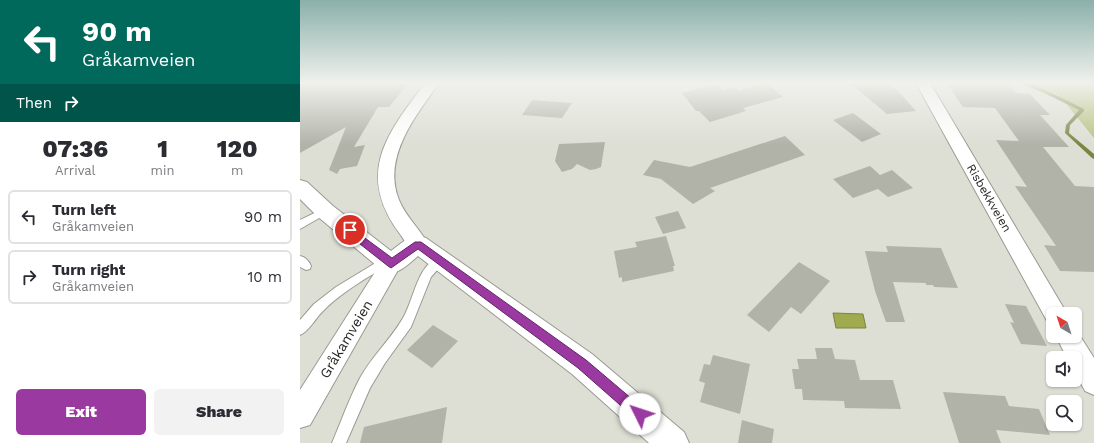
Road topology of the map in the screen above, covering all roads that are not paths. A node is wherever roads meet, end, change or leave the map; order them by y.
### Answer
1 (417, 104) edge
2 (935, 104) edge
3 (300, 187) edge
4 (325, 211) junction
5 (300, 225) edge
6 (418, 244) junction
7 (440, 261) junction
8 (389, 262) junction
9 (1051, 307) edge
10 (300, 329) edge
11 (1072, 343) edge
12 (1094, 382) edge
13 (300, 415) edge
14 (339, 443) edge
15 (673, 443) edge

1 - 6 street
2 - 9 street, Risbekkveien
3 - 4 street
4 - 5 lane
4 - 8 street
6 - 7 street
6 - 8 street, Gråkamveien
7 - 14 lane
7 - 15 street
8 - 10 lane
8 - 13 street, Gråkamveien
11 - 12 street

